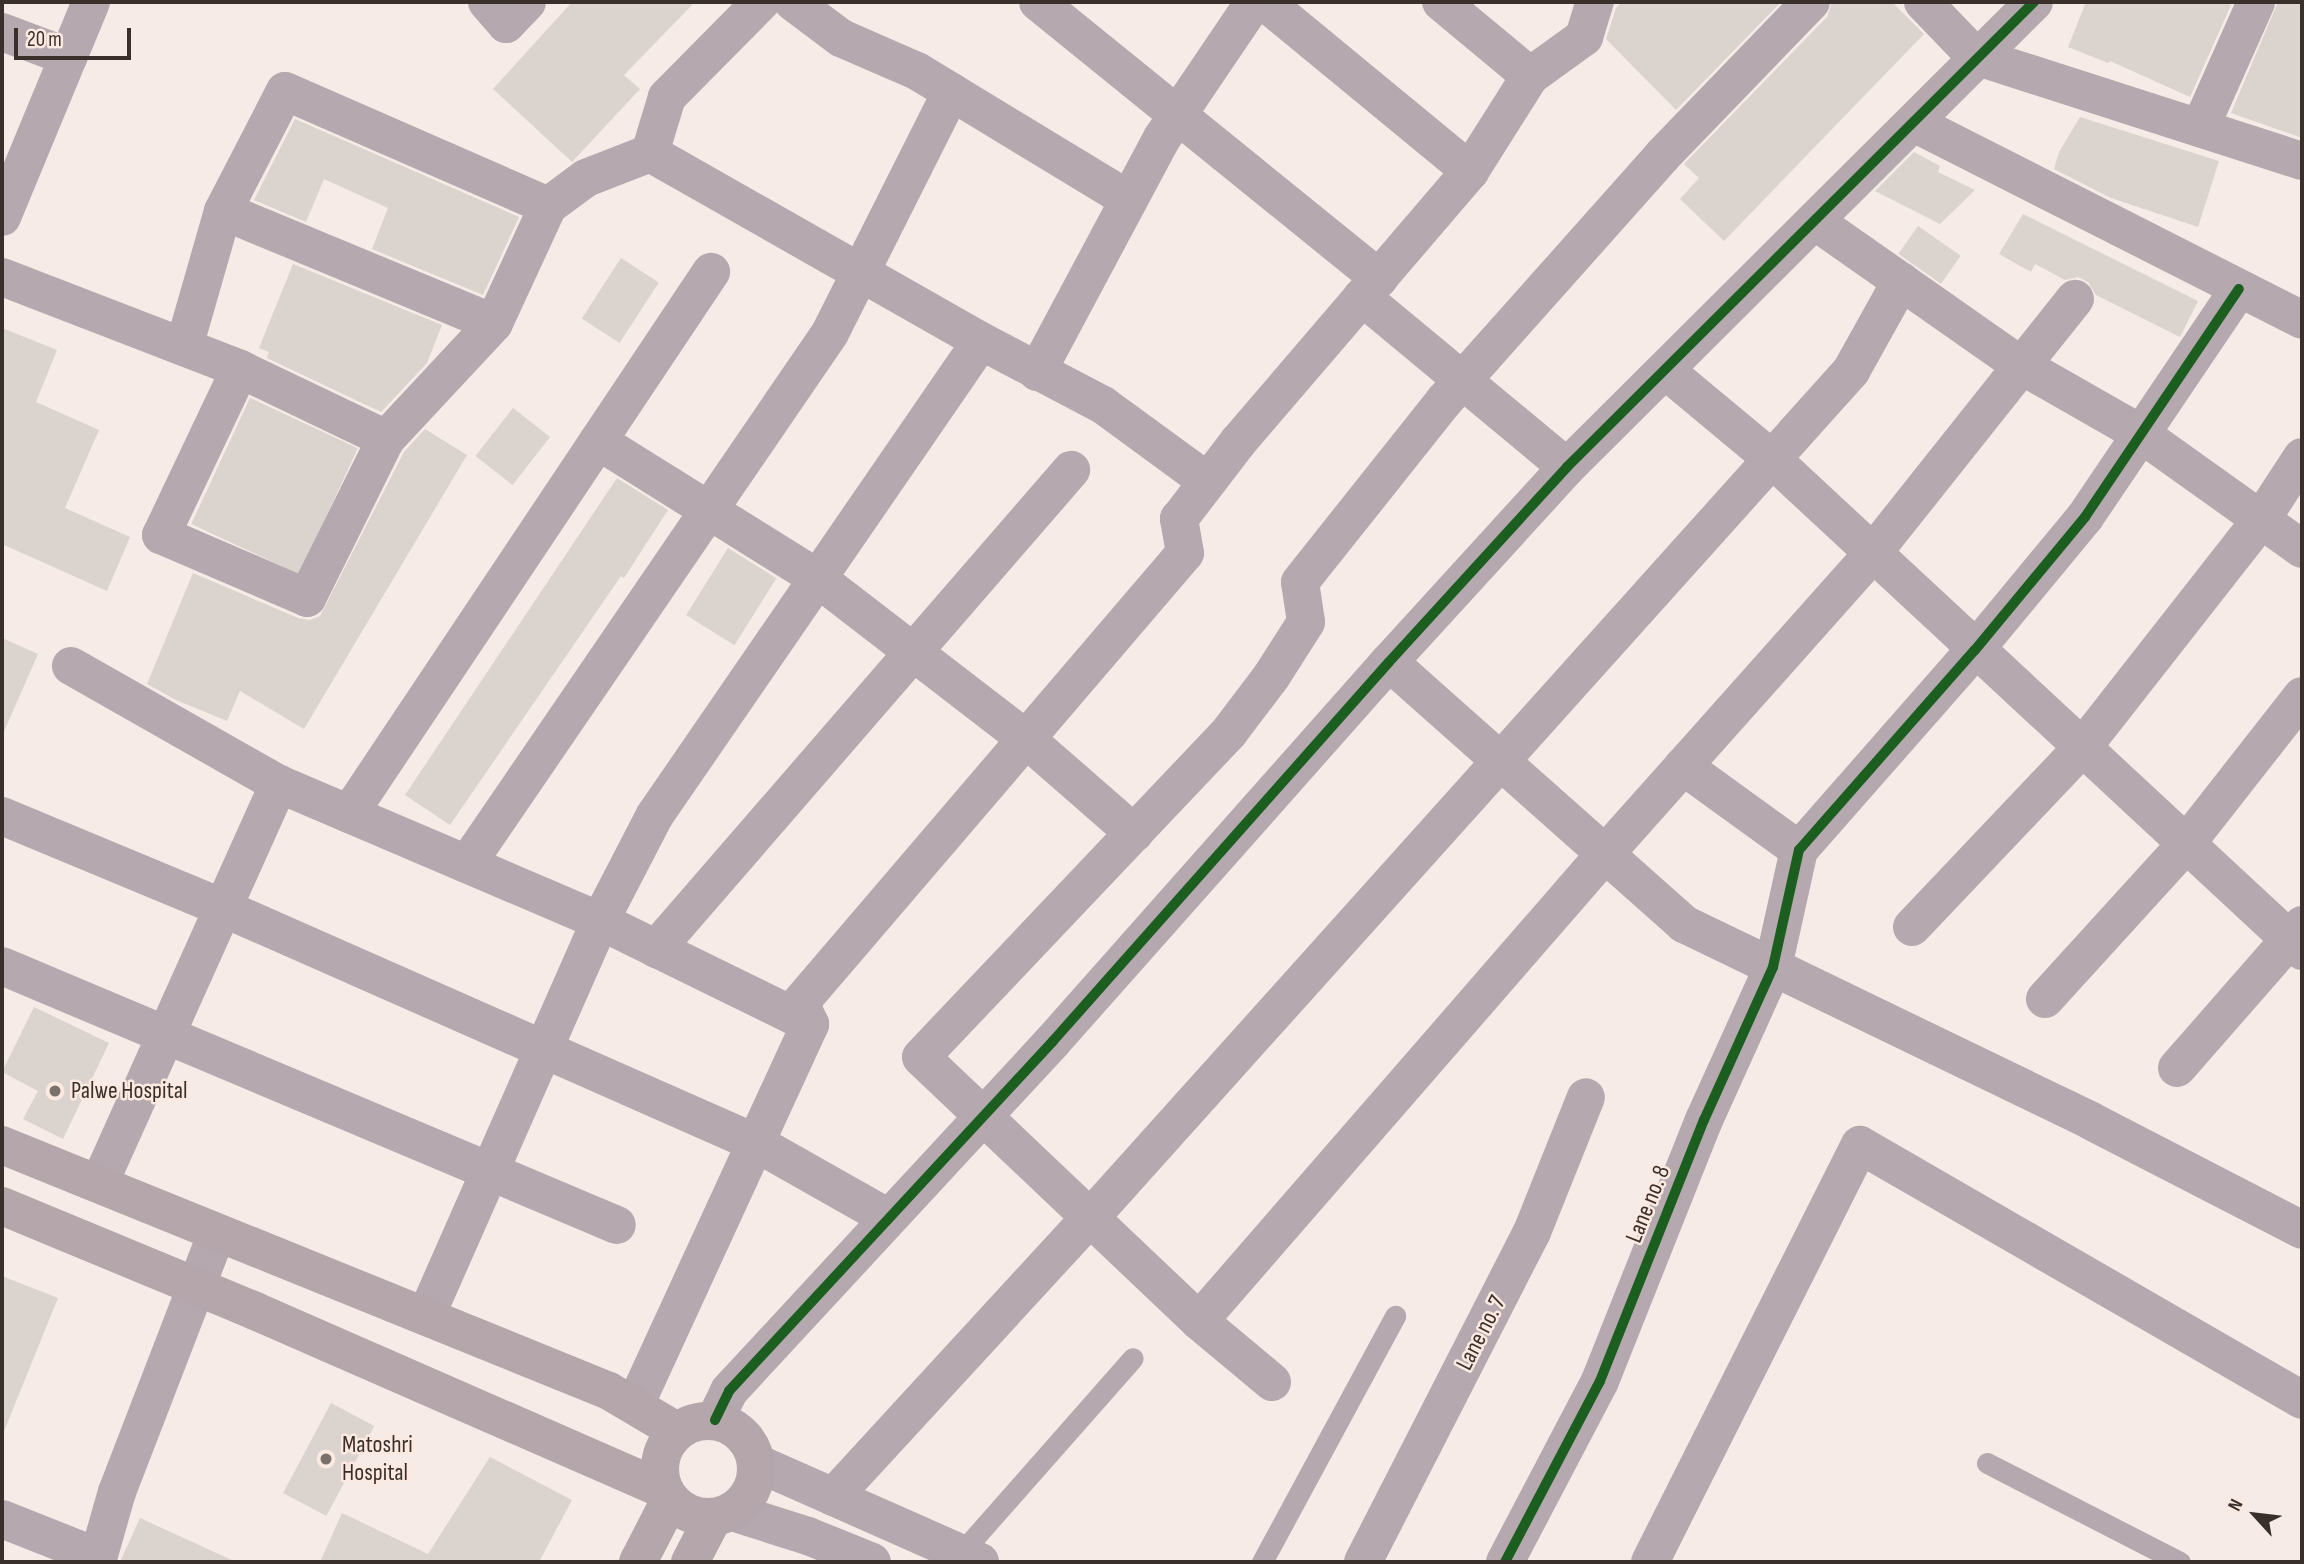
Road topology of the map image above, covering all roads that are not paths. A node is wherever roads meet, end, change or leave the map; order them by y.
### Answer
1 (91, 2) edge
2 (486, 2) edge
3 (527, 2) edge
4 (761, 2) edge
5 (793, 2) edge
6 (1038, 2) edge
7 (1254, 2) edge
8 (1265, 2) edge
9 (1441, 2) edge
10 (1811, 2) edge
11 (1923, 2) edge
12 (2034, 2) edge
13 (2256, 2) edge
14 (1593, 3) edge
15 (2, 32) edge
16 (1975, 56) junction
17 (68, 57) junction
18 (1530, 76) junction
19 (951, 92) junction
20 (1178, 115) junction
21 (1914, 123) junction
22 (2200, 128) junction
23 (650, 153) junction
24 (2302, 161) edge
25 (1470, 171) junction
26 (1129, 200) junction
27 (548, 206) junction
28 (223, 211) junction
29 (2, 217) edge
30 (1816, 222) junction
31 (711, 272) dead end
32 (862, 274) junction
33 (2, 277) edge
34 (1902, 281) junction
35 (1370, 287) junction
36 (2239, 289) junction
37 (2075, 299) dead end
38 (2302, 320) edge
39 (494, 323) junction
40 (981, 341) junction
41 (184, 347) junction
42 (2022, 366) junction
43 (240, 369) junction
44 (1665, 370) junction
45 (1037, 372) junction
46 (1462, 380) junction
47 (2141, 434) junction
48 (386, 439) junction
49 (598, 441) junction
50 (2302, 457) edge
51 (1772, 459) junction
52 (1567, 467) junction
53 (1071, 470) dead end
54 (1208, 481) junction
55 (709, 510) junction
56 (2261, 520) junction
57 (2302, 549) edge
58 (1872, 554) junction
59 (817, 578) junction
60 (1975, 650) junction
61 (913, 653) junction
62 (1389, 662) junction
63 (71, 666) dead end
64 (2302, 696) edge
65 (1025, 738) junction
66 (2082, 748) junction
67 (1501, 761) junction
68 (1684, 766) junction
69 (279, 784) junction
70 (349, 814) junction
71 (2, 816) edge
72 (1134, 833) junction
73 (2186, 844) junction
74 (1799, 850) junction
75 (1605, 854) junction
76 (467, 864) junction
77 (221, 907) junction
78 (600, 921) junction
79 (1912, 927) dead end
80 (2298, 939) edge
81 (656, 949) junction
82 (2, 965) edge
83 (1773, 967) junction
84 (2045, 999) dead end
85 (810, 1024) junction
86 (165, 1034) junction
87 (543, 1049) junction
88 (2177, 1068) dead end
89 (1586, 1097) dead end
90 (983, 1115) junction
91 (756, 1143) junction
92 (2, 1145) edge
93 (488, 1171) junction
94 (99, 1184) junction
95 (2, 1206) edge
96 (887, 1217) junction
97 (1090, 1218) junction
98 (617, 1225) dead end
99 (2302, 1230) edge
100 (217, 1233) junction
101 (197, 1286) junction
102 (426, 1316) junction
103 (1395, 1316) dead end
104 (1199, 1321) junction
105 (1133, 1358) dead end
106 (1272, 1382) dead end
107 (2302, 1400) edge
108 (635, 1405) junction
109 (715, 1420) junction
110 (677, 1431) junction
111 (1987, 1462) dead end
112 (757, 1463) junction
113 (667, 1495) junction
114 (834, 1497) junction
115 (723, 1515) junction
116 (2, 1519) edge
117 (970, 1558) edge
118 (1658, 1559) edge
119 (97, 1560) edge
120 (638, 1562) edge
121 (690, 1562) edge
122 (872, 1562) edge
123 (1262, 1562) edge
124 (1363, 1562) edge
125 (1505, 1562) edge
126 (2180, 1562) edge

1 - 17 street
2 - 3 street
4 - 23 street
5 - 19 street
6 - 20 street
7 - 20 street
8 - 25 street
9 - 18 street
10 - 46 street
11 - 16 street
12 - 16 street
13 - 22 street
14 - 18 street
15 - 17 street
16 - 21 street
16 - 22 street
17 - 29 street
18 - 25 street
19 - 26 street
19 - 32 street
20 - 26 street
20 - 35 street
21 - 30 street
21 - 36 street
22 - 24 street
23 - 27 street
23 - 32 street
25 - 35 street
26 - 45 street
27 - 28 street
27 - 39 street
28 - 39 street
28 - 41 street
30 - 34 street
30 - 44 street
31 - 49 street
32 - 40 street
32 - 55 street
33 - 41 street
34 - 42 street
34 - 51 street
35 - 46 street
35 - 54 street
36 - 38 street
36 - 47 street
37 - 42 street
39 - 48 street
40 - 45 street
40 - 59 street
41 - 43 street
42 - 47 street
42 - 58 street
43 - 48 street
43 - 48 street
44 - 51 street
44 - 52 street
45 - 54 street
46 - 52 street
46 - 72 street
47 - 56 street
47 - 60 street
49 - 55 street
49 - 70 street
50 - 56 street
51 - 58 street
51 - 67 street
52 - 62 street
53 - 61 street
54 - 65 street
55 - 59 street
55 - 76 street
56 - 57 street
56 - 66 street
58 - 60 street
58 - 68 street
59 - 61 street
59 - 78 street
60 - 66 street
60 - 74 street
61 - 65 street
61 - 81 street
62 - 67 street
62 - 90 street
63 - 69 street
64 - 73 street
65 - 72 street
65 - 85 street
66 - 73 street
66 - 79 street
67 - 75 street
67 - 97 street
68 - 74 street
68 - 75 street
69 - 70 street
69 - 77 street
70 - 76 street
71 - 77 street
72 - 90 street
73 - 80 street
73 - 84 street
74 - 83 street, Lane no. 8
75 - 83 street
75 - 104 street
76 - 78 street
77 - 86 street
77 - 87 street
78 - 81 street
78 - 87 street
80 - 88 street
81 - 85 street
82 - 86 street
83 - 99 street
83 - 125 street, Lane no. 8
85 - 91 street
86 - 93 street
86 - 94 street
87 - 91 street
87 - 93 street
89 - 124 street, Lane no. 7
90 - 96 street
90 - 97 street
91 - 96 street
91 - 108 street
92 - 94 main road
93 - 98 street
93 - 102 street
94 - 100 main road
95 - 101 main road
96 - 109 street
97 - 104 street
97 - 114 street
100 - 101 street
100 - 102 main road
101 - 113 main road
101 - 119 street
102 - 108 main road
103 - 123 lane
104 - 106 street
105 - 117 lane
107 - 118 street
108 - 110 main road
109 - 110 main road
109 - 112 main road
110 - 113 main road
111 - 126 lane
112 - 114 street
112 - 115 main road
113 - 115 main road
113 - 120 main road
114 - 117 street
115 - 121 main road
115 - 122 street
116 - 119 street

